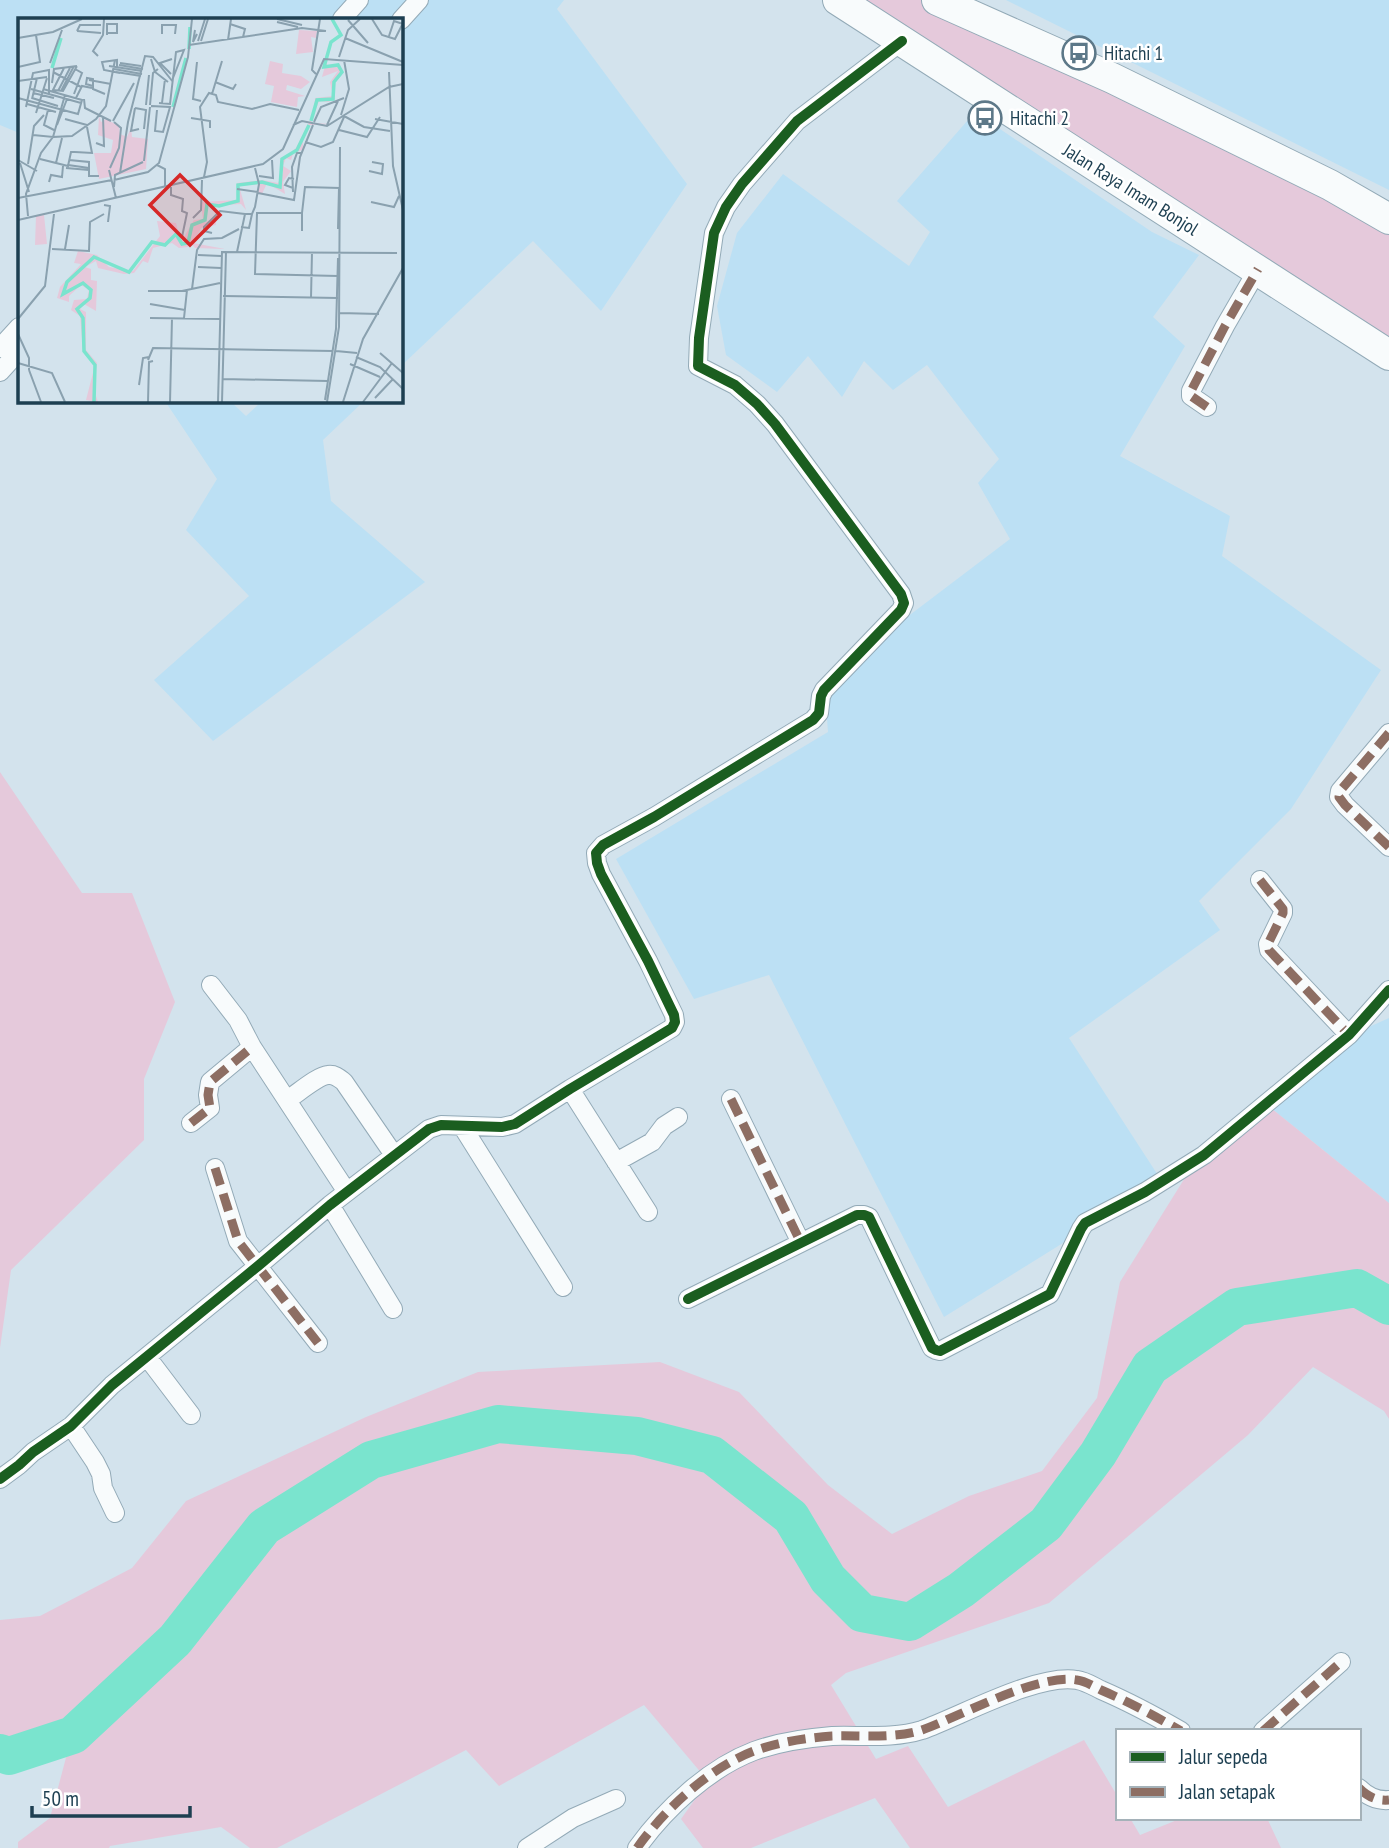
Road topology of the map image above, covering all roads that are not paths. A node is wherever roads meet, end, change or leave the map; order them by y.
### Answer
1 (359, 0) edge
2 (419, 0) edge
3 (838, 0) edge
4 (937, 0) edge
5 (343, 18) edge
6 (402, 19) edge
7 (902, 41) junction
8 (1389, 219) edge
9 (1258, 270) junction
10 (18, 328) edge
11 (0, 348) edge
12 (18, 352) edge
13 (1389, 355) edge
14 (0, 373) edge
15 (1207, 407) dead end
16 (1389, 733) edge
17 (1389, 847) edge
18 (1261, 880) dead end
19 (211, 985) dead end
20 (1389, 990) edge
21 (1349, 1035) junction
22 (252, 1047) junction
23 (570, 1089) junction
24 (731, 1099) dead end
25 (287, 1100) junction
26 (678, 1117) dead end
27 (191, 1123) dead end
28 (462, 1126) junction
29 (394, 1155) junction
30 (616, 1162) junction
31 (215, 1168) dead end
32 (347, 1192) junction
33 (330, 1205) junction
34 (648, 1212) dead end
35 (801, 1243) junction
36 (258, 1266) junction
37 (563, 1287) dead end
38 (688, 1299) dead end
39 (393, 1309) dead end
40 (317, 1343) dead end
41 (147, 1357) junction
42 (191, 1415) dead end
43 (71, 1426) junction
44 (0, 1479) edge
45 (115, 1513) dead end
46 (1341, 1662) dead end
47 (1178, 1729) edge
48 (1265, 1729) edge
49 (1361, 1790) edge
50 (616, 1799) dead end
51 (1389, 1800) edge
52 (527, 1848) edge
53 (637, 1848) edge

1 - 5 street
2 - 6 street
3 - 7 highway, Jalan Raya Imam Bonjol
4 - 8 highway
7 - 9 highway, Jalan Raya Imam Bonjol
7 - 23 street
9 - 13 highway, Jalan Raya Imam Bonjol
9 - 15 street
10 - 11 street
12 - 14 street
16 - 17 street
18 - 21 street
19 - 22 street
20 - 21 street
21 - 35 street
22 - 25 street
22 - 27 street
23 - 28 street
23 - 30 street
24 - 35 street
25 - 29 street
25 - 32 street
26 - 30 street
28 - 29 street
28 - 37 street
29 - 32 street
30 - 34 street
31 - 36 street
32 - 33 street
33 - 36 street
33 - 39 street
35 - 38 street
36 - 40 street
36 - 41 street
41 - 42 street
41 - 43 street
43 - 44 street
43 - 45 street
46 - 48 street
47 - 53 street
49 - 51 street
50 - 52 street

